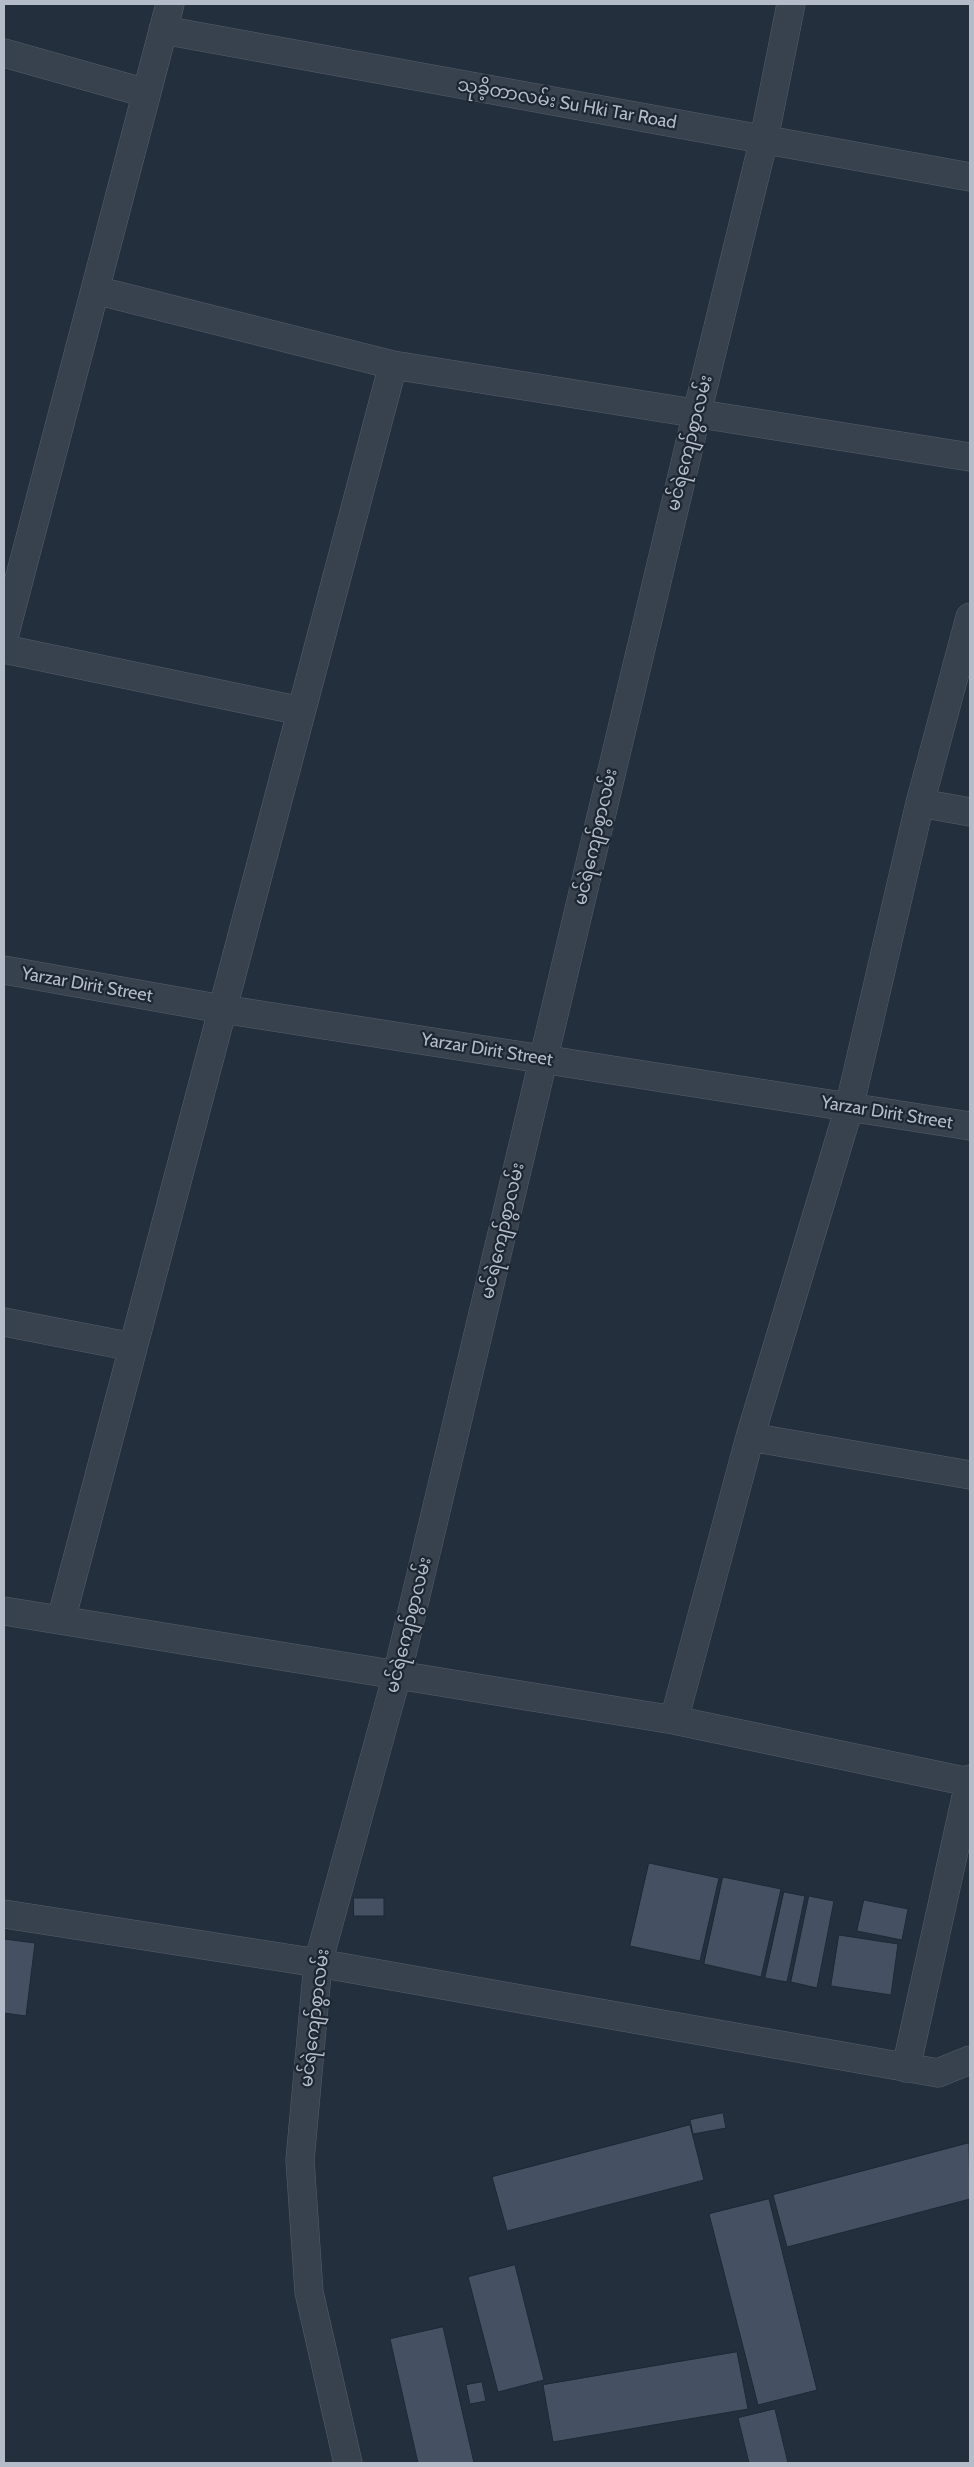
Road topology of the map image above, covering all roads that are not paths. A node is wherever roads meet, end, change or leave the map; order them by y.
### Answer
1 (170, 4) edge
2 (790, 4) edge
3 (163, 30) junction
4 (4, 53) edge
5 (146, 93) junction
6 (764, 140) junction
7 (970, 177) edge
8 (95, 290) junction
9 (393, 365) junction
10 (697, 413) junction
11 (970, 457) edge
12 (970, 617) edge
13 (4, 637) edge
14 (4, 649) edge
15 (301, 711) junction
16 (920, 803) junction
17 (970, 812) edge
18 (4, 970) edge
19 (222, 1009) junction
20 (544, 1058) junction
21 (849, 1108) junction
22 (970, 1126) edge
23 (4, 1322) edge
24 (133, 1347) junction
25 (750, 1438) junction
26 (970, 1475) edge
27 (4, 1611) edge
28 (61, 1620) junction
29 (397, 1675) junction
30 (674, 1720) junction
31 (970, 1780) edge
32 (4, 1914) edge
33 (318, 1963) junction
34 (970, 2060) edge
35 (906, 2068) junction
36 (348, 2463) edge

1 - 3 street
2 - 6 street, မင်ရဲကျော်စွာလမ်း
3 - 5 street
3 - 6 street, သုခိ့တာလမ်း Su Hki Tar Road
4 - 5 street
5 - 8 street
6 - 7 street, သုခိ့တာလမ်း Su Hki Tar Road
6 - 10 street, မင်ရဲကျော်စွာလမ်း
8 - 9 street
8 - 13 street
9 - 10 street
9 - 15 street
10 - 11 street
10 - 20 street, မင်ရဲကျော်စွာလမ်း
12 - 16 street
14 - 15 street
15 - 19 street
16 - 17 street
16 - 21 street
18 - 19 street, Yarzar Dirit Street
19 - 20 street, Yarzar Dirit Street
19 - 24 street
20 - 21 street, Yarzar Dirit Street
20 - 29 street, မင်ရဲကျော်စွာလမ်း
21 - 22 street, Yarzar Dirit Street
21 - 25 street
23 - 24 street
24 - 28 street
25 - 26 street
25 - 30 street
27 - 28 street
28 - 29 street
29 - 30 street
29 - 33 street, မင်ရဲကျော်စွာလမ်း
30 - 31 street
31 - 35 street
32 - 33 street
33 - 35 street
33 - 36 street, မင်ရဲကျော်စွာလမ်း
34 - 35 street

